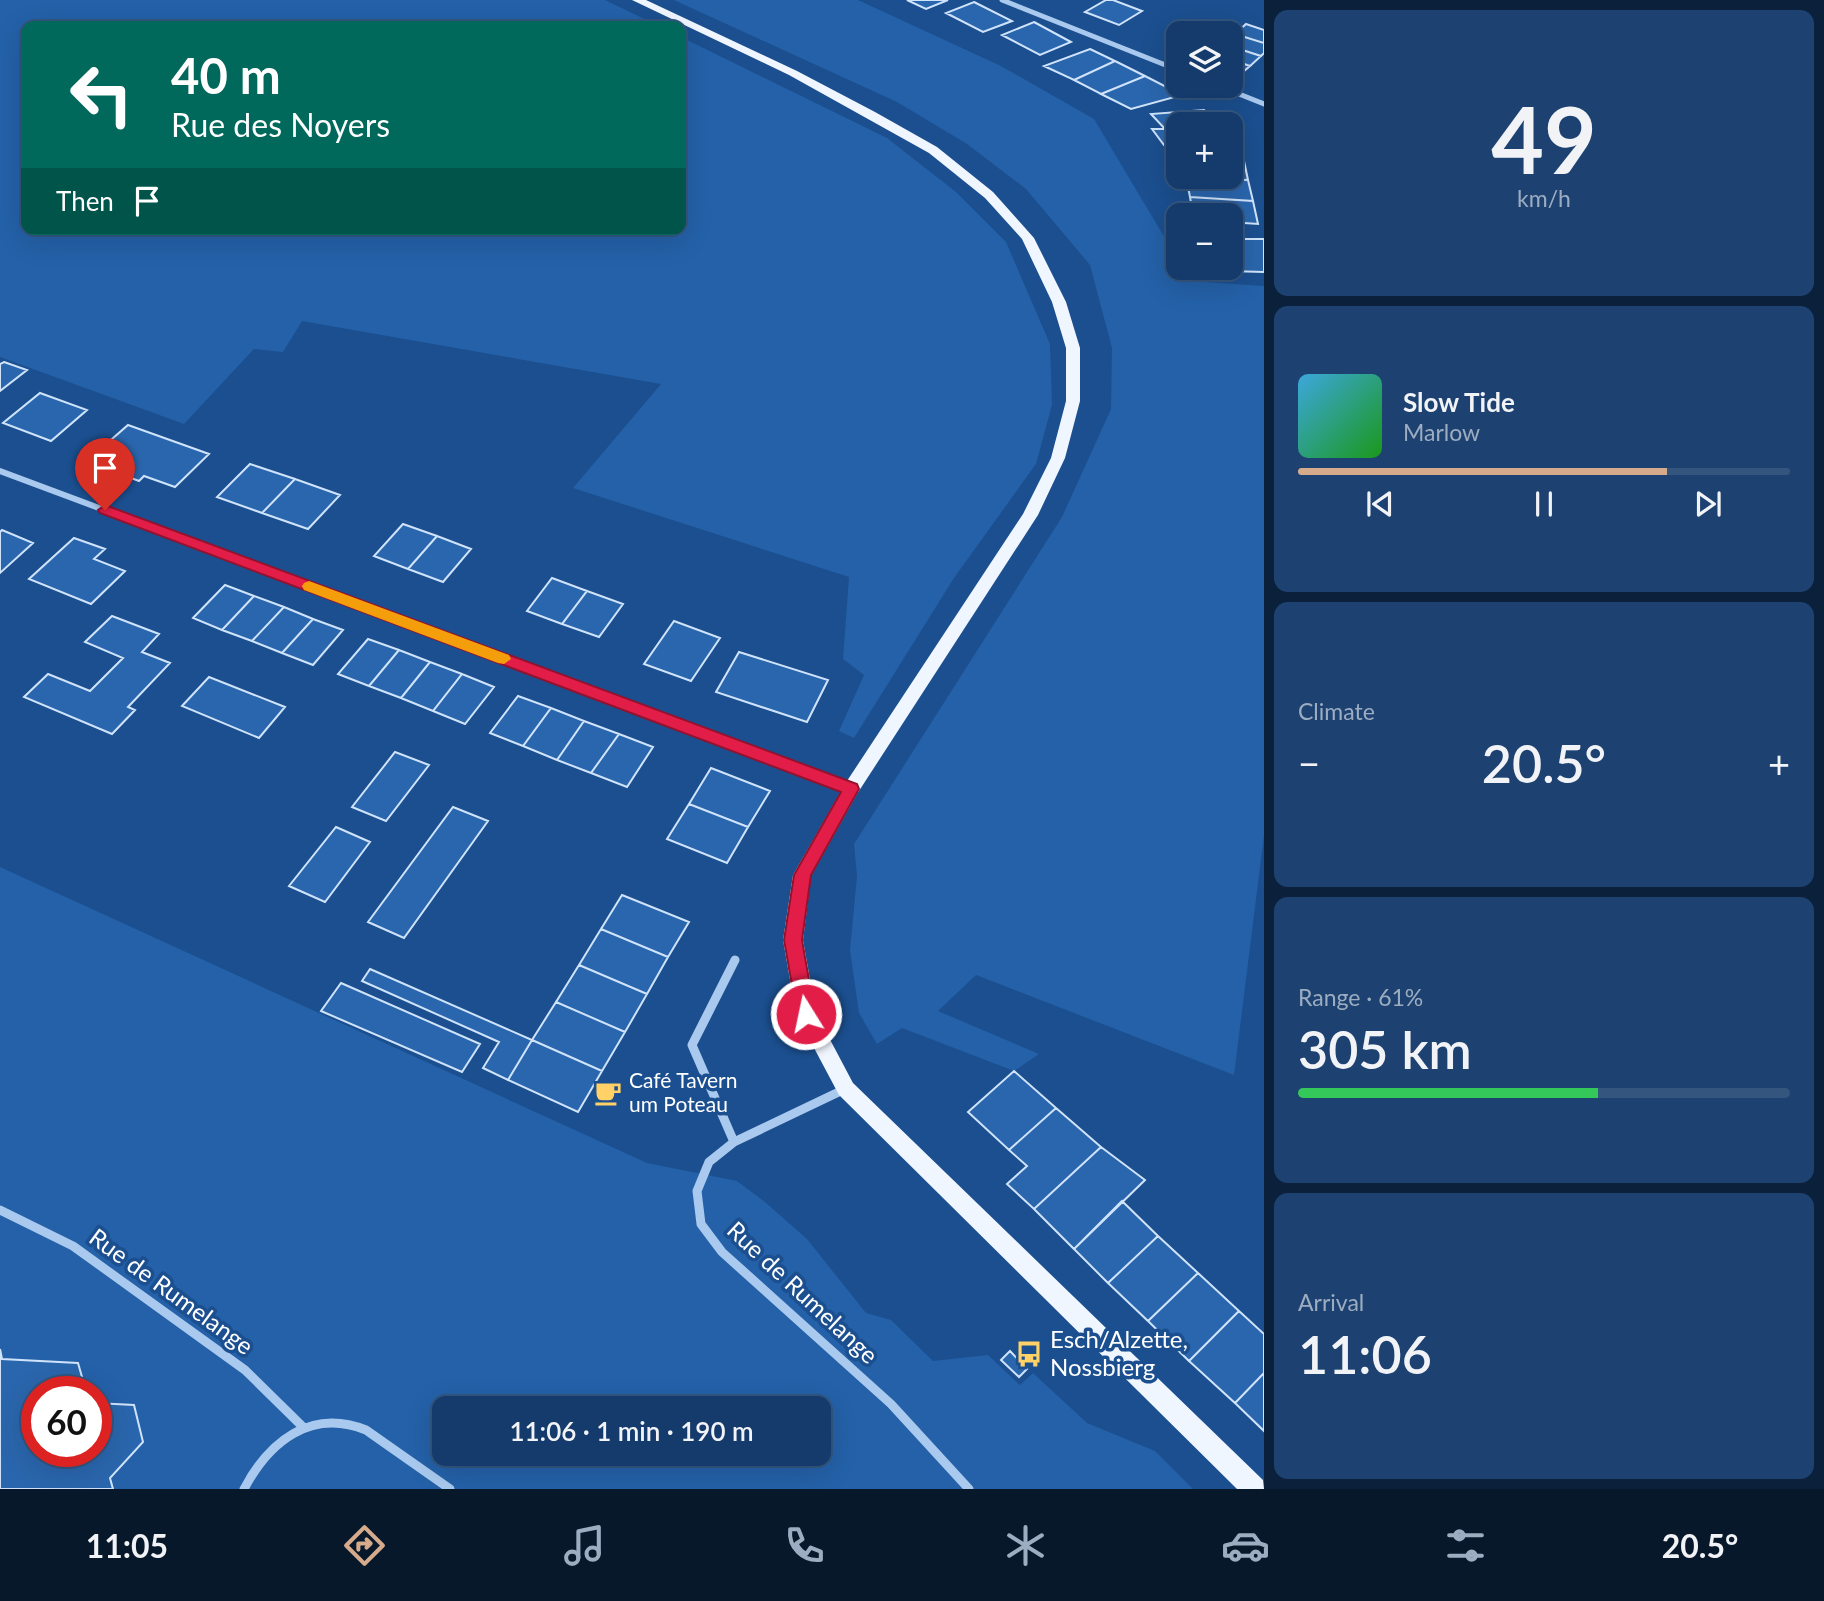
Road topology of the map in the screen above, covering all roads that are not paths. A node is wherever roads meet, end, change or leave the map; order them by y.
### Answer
1 (637, 0) edge
2 (1002, 0) edge
3 (682, 21) edge
4 (686, 23) edge
5 (1166, 65) edge
6 (1243, 96) edge
7 (1264, 104) edge
8 (0, 471) edge
9 (851, 789) junction
10 (735, 960) dead end
11 (845, 1088) junction
12 (734, 1142) junction
13 (0, 1210) edge
14 (304, 1428) junction
15 (244, 1489) edge
16 (450, 1489) edge
17 (970, 1489) edge
18 (1254, 1489) edge

1 - 3 main road
2 - 5 street
4 - 9 main road
6 - 7 street
8 - 9 street
9 - 11 main road
10 - 12 street
11 - 12 street, Rue de Rumelange
11 - 18 main road
12 - 17 street, Rue de Rumelange
13 - 14 street, Rue de Rumelange
14 - 15 street
14 - 16 street

